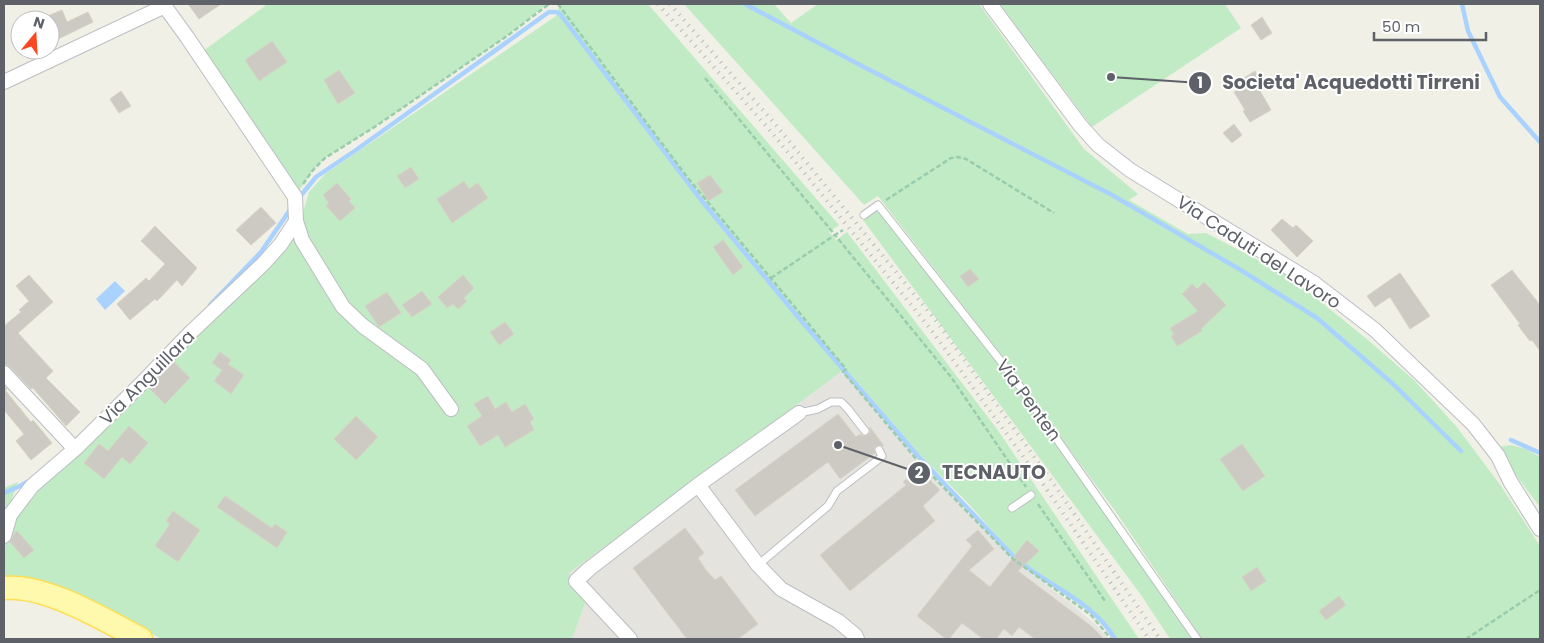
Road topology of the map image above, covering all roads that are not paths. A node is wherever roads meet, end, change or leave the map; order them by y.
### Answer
1 (990, 4) edge
2 (164, 5) edge
3 (4, 82) edge
4 (864, 215) dead end
5 (296, 221) junction
6 (4, 373) edge
7 (451, 409) dead end
8 (799, 413) joint
9 (865, 431) dead end
10 (70, 444) junction
11 (879, 450) dead end
12 (698, 485) junction
13 (1031, 494) road end
14 (1012, 508) dead end
15 (1540, 529) edge
16 (4, 536) edge
17 (758, 565) junction
18 (4, 588) edge
19 (141, 639) edge
20 (630, 639) edge
21 (857, 639) edge
22 (1197, 639) edge

1 - 15 street, Via Caduti del Lavoro
2 - 3 street
2 - 5 street
4 - 22 lane, Via Penten
5 - 7 street
5 - 10 street, Via Anguillara
6 - 10 street
8 - 9 lane
8 - 12 street
10 - 16 street, Via Anguillara
11 - 17 lane
12 - 17 street
12 - 20 street
13 - 14 lane
17 - 21 street
18 - 19 main road

